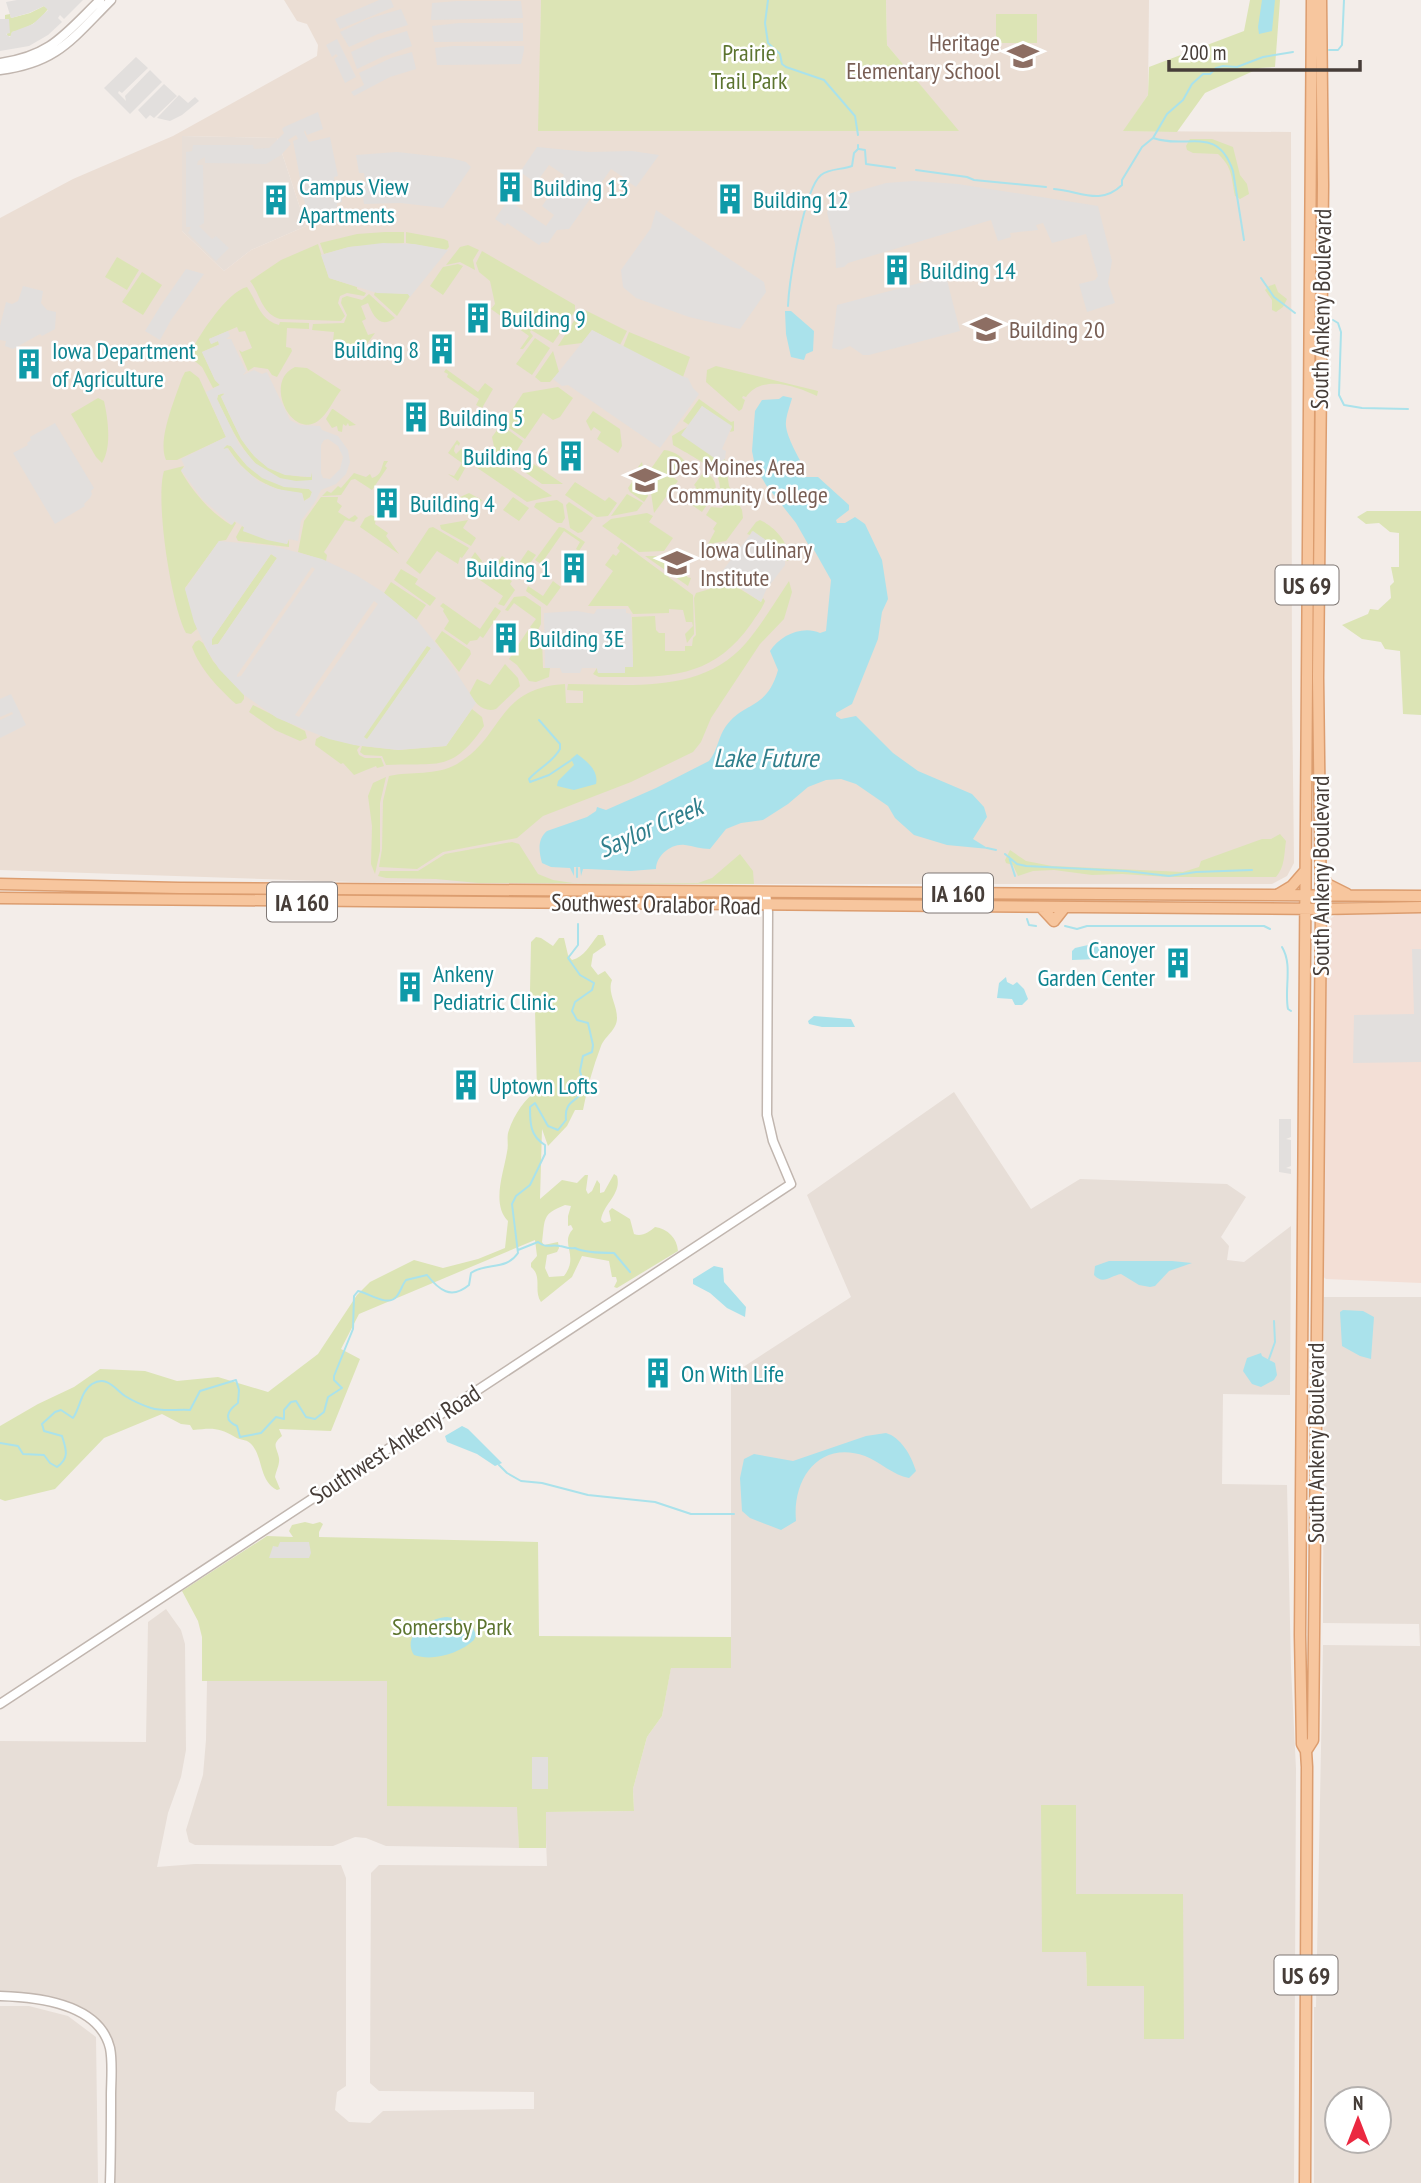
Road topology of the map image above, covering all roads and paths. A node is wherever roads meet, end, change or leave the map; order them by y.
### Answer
1 (100, 0) edge
2 (111, 0) edge
3 (1312, 0) edge
4 (1321, 0) edge
5 (0, 63) edge
6 (0, 70) edge
7 (1308, 525) junction
8 (1320, 526) junction
9 (1305, 870) junction
10 (1321, 870) junction
11 (0, 884) edge
12 (766, 892) junction
13 (1276, 895) junction
14 (1313, 895) junction
15 (1353, 896) junction
16 (1421, 896) edge
17 (0, 898) edge
18 (765, 905) junction
19 (1421, 907) edge
20 (1313, 909) junction
21 (0, 1704) edge
22 (1306, 1751) junction
23 (0, 1996) edge
24 (110, 2183) edge
25 (1306, 2183) edge

1 - 5 street
2 - 6 street
3 - 7 main road, South Ankeny Boulevard / US 69
4 - 8 main road, South Ankeny Boulevard / US 69
7 - 8 main road
7 - 9 main road, South Ankeny Boulevard / US 69
8 - 10 main road, South Ankeny Boulevard / US 69
9 - 13 main road
9 - 14 main road, South Ankeny Boulevard / US 69
10 - 14 main road, South Ankeny Boulevard / US 69
10 - 15 main road
11 - 12 main road, Southwest Oralabor Road / IA 160
12 - 13 main road, Southwest Oralabor Road / IA 160
12 - 18 street
13 - 14 main road, Southwest Oralabor Road / IA 160
14 - 15 main road, IA 160
14 - 20 main road, South Ankeny Boulevard / US 69
14 - 20 main road, South Ankeny Boulevard / US 69
15 - 16 main road, IA 160
17 - 18 main road, Southwest Oralabor Road / IA 160
18 - 20 main road, Southwest Oralabor Road / IA 160
18 - 21 street, Southwest Ankeny Road
19 - 20 main road, IA 160
20 - 22 main road, South Ankeny Boulevard / US 69
20 - 22 main road, South Ankeny Boulevard / US 69
22 - 25 main road, South Ankeny Boulevard / US 69
23 - 24 street

